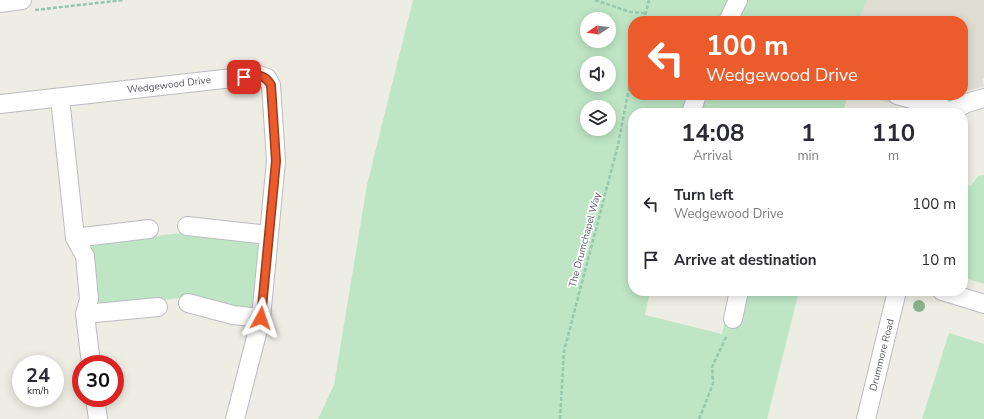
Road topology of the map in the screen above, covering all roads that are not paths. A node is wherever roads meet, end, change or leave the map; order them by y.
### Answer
1 (738, 0) edge
2 (0, 3) edge
3 (27, 5) edge
4 (730, 16) edge
5 (60, 98) junction
6 (984, 98) edge
7 (915, 100) edge
8 (0, 104) edge
9 (942, 108) edge
10 (958, 108) edge
11 (187, 226) dead end
12 (149, 229) dead end
13 (269, 235) junction
14 (75, 238) junction
15 (738, 296) edge
16 (896, 296) edge
17 (958, 296) edge
18 (188, 303) dead end
19 (984, 304) edge
20 (158, 307) dead end
21 (85, 314) junction
22 (261, 318) junction
23 (733, 319) road end
24 (90, 355) edge
25 (96, 407) edge
26 (98, 419) edge
27 (234, 419) edge
28 (866, 419) edge

1 - 4 street
2 - 3 street
5 - 8 street, Wedgewood Drive
5 - 13 street, Wedgewood Drive
5 - 14 street
6 - 10 street
7 - 9 street
11 - 13 street
12 - 14 street
13 - 22 street, Wedgewood Drive
14 - 21 street
15 - 23 street
16 - 28 street, Drummore Road
17 - 19 street
18 - 22 street
20 - 21 street
21 - 24 street
22 - 27 street, Wedgewood Drive
25 - 26 street

